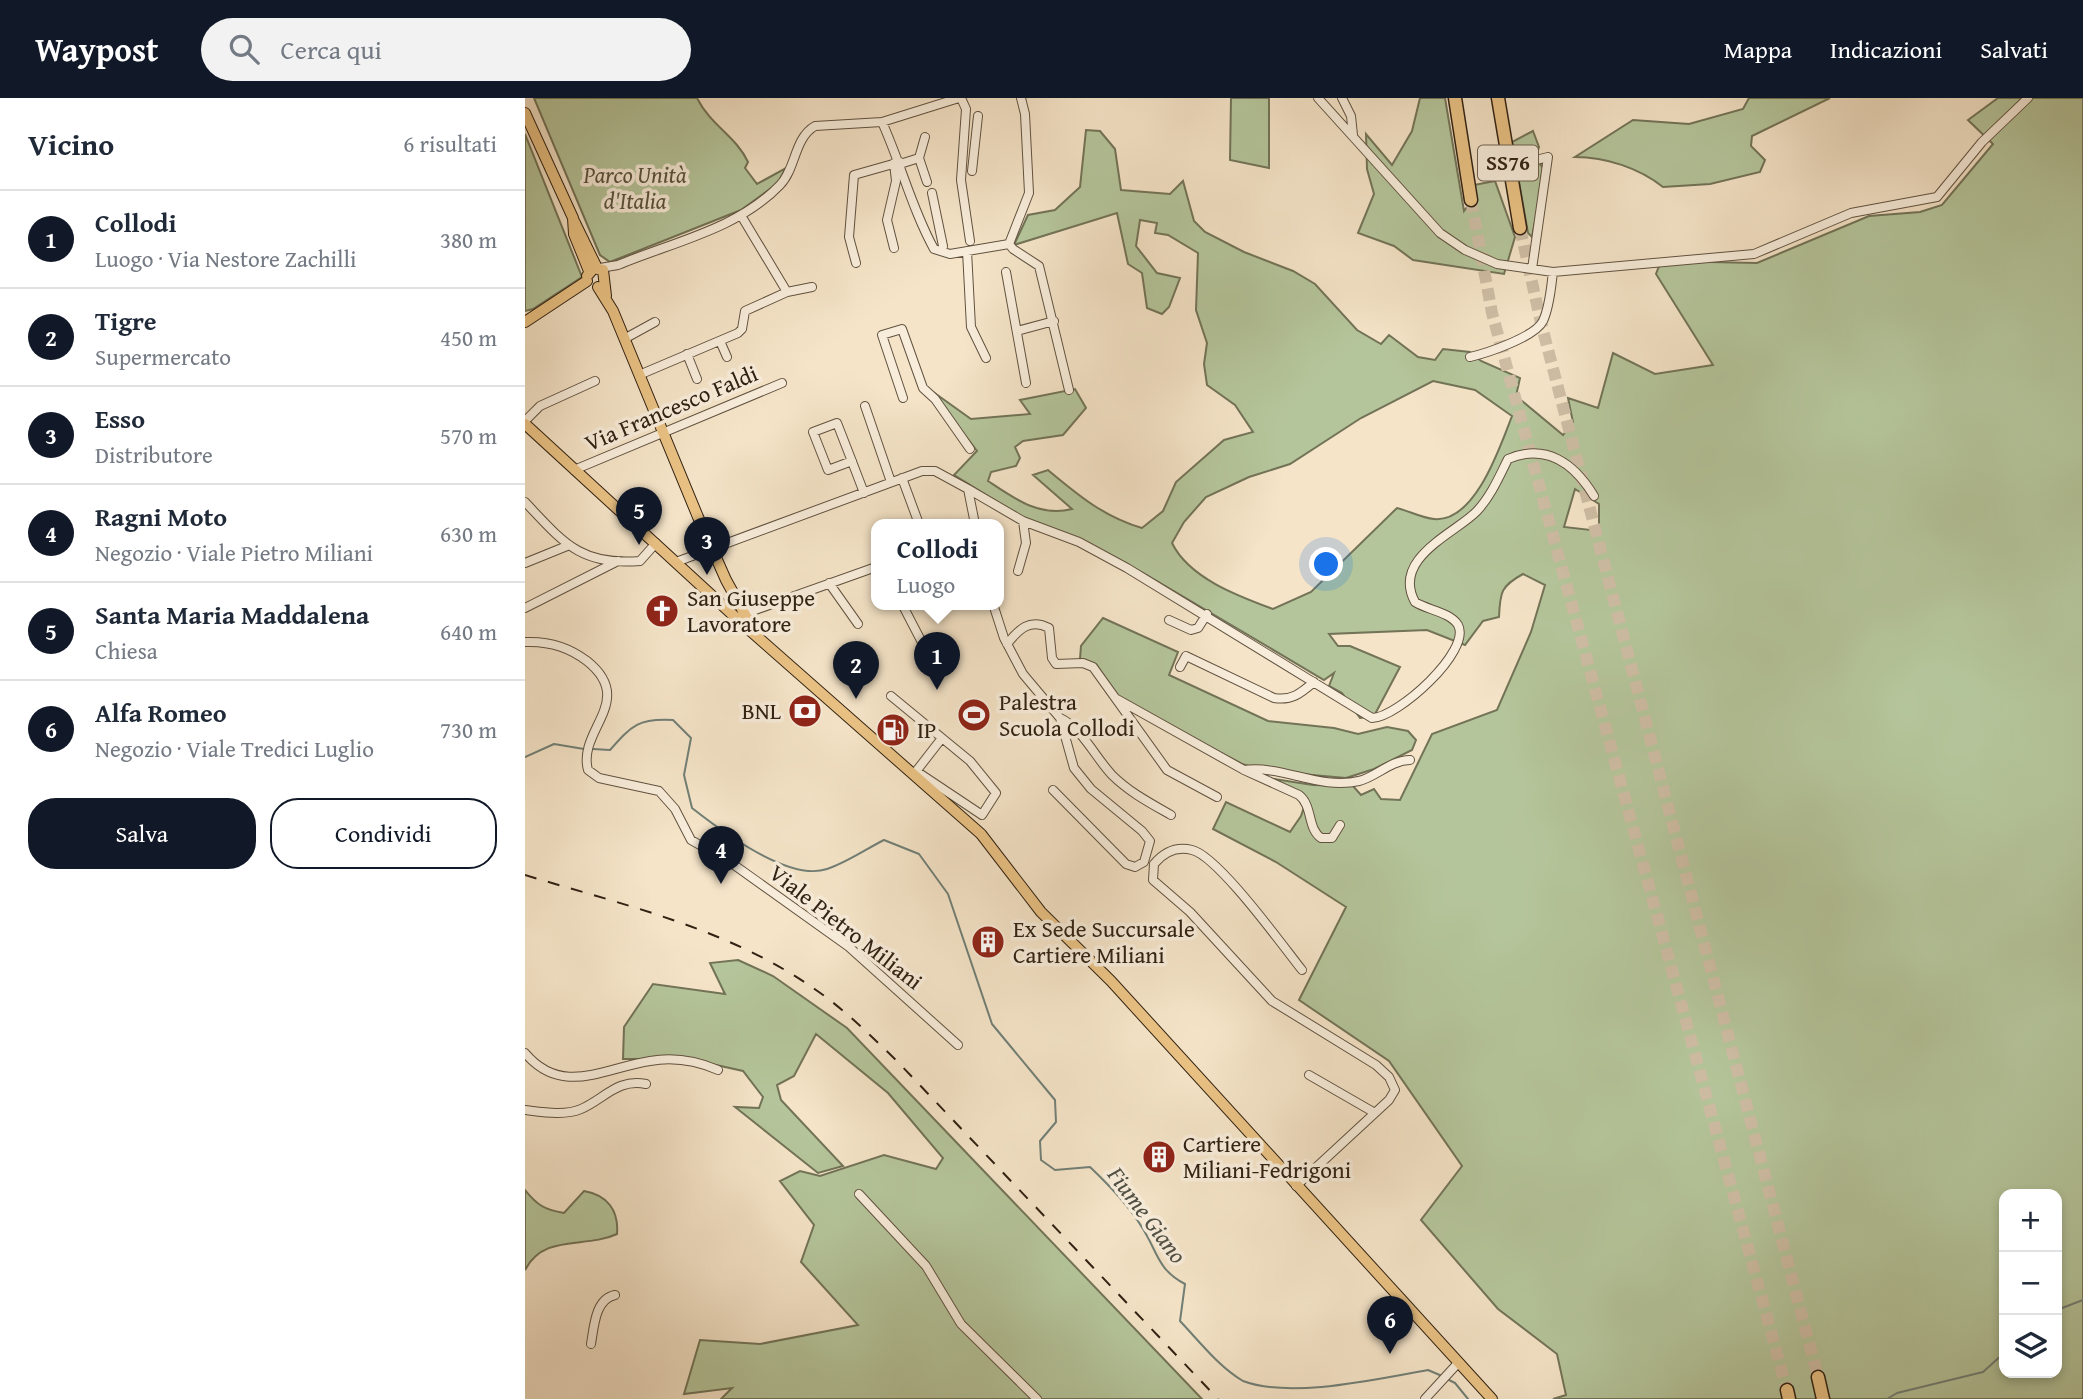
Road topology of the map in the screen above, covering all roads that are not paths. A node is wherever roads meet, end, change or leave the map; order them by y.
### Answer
1 (960, 98) edge
2 (1021, 98) edge
3 (1318, 98) edge
4 (1342, 98) edge
5 (1455, 98) edge
6 (1498, 98) edge
7 (2028, 98) edge
8 (525, 113) edge
9 (978, 116) dead end
10 (882, 122) junction
11 (1353, 135) junction
12 (925, 137) dead end
13 (963, 154) junction
14 (974, 155) junction
15 (919, 158) junction
16 (1528, 162) dead end
17 (898, 163) junction
18 (972, 171) dead end
19 (927, 182) dead end
20 (932, 193) dead end
21 (1471, 200) tunnel mouth
22 (742, 217) junction
23 (937, 218) junction
24 (920, 222) junction
25 (1520, 228) tunnel mouth
26 (970, 240) dead end
27 (1009, 244) junction
28 (943, 246) dead end
29 (894, 248) dead end
30 (967, 251) junction
31 (856, 263) dead end
32 (1532, 269) junction
33 (1006, 272) dead end
34 (1553, 272) junction
35 (596, 277) junction
36 (812, 287) dead end
37 (787, 292) junction
38 (527, 320) edge
39 (1054, 321) junction
40 (655, 322) dead end
41 (1017, 331) junction
42 (624, 339) junction
43 (720, 341) junction
44 (687, 355) junction
45 (727, 357) dead end
46 (1470, 357) dead end
47 (986, 358) dead end
48 (639, 375) junction
49 (697, 379) dead end
50 (595, 381) dead end
51 (782, 383) dead end
52 (1026, 383) dead end
53 (1069, 390) dead end
54 (903, 398) dead end
55 (865, 406) dead end
56 (525, 423) edge
57 (662, 433) junction
58 (970, 449) dead end
59 (852, 461) junction
60 (574, 470) junction
61 (902, 478) junction
62 (891, 482) junction
63 (968, 489) junction
64 (864, 492) junction
65 (1594, 496) dead end
66 (525, 502) edge
67 (917, 519) edge
68 (974, 519) edge
69 (1023, 521) junction
70 (567, 546) junction
71 (653, 547) junction
72 (712, 549) junction
73 (618, 561) junction
74 (676, 562) junction
75 (525, 563) edge
76 (871, 571) edge
77 (1019, 571) dead end
78 (829, 583) junction
79 (525, 608) edge
80 (905, 610) edge
81 (995, 610) edge
82 (744, 614) junction
83 (1207, 614) junction
84 (1170, 620) dead end
85 (858, 625) dead end
86 (755, 633) junction
87 (525, 642) edge
88 (1007, 644) junction
89 (928, 654) dead end
90 (1180, 667) dead end
91 (1314, 682) junction
92 (891, 696) dead end
93 (1116, 699) junction
94 (1060, 718) junction
95 (942, 738) junction
96 (1410, 761) dead end
97 (1244, 770) junction
98 (915, 772) junction
99 (1053, 790) dead end
100 (1217, 797) dead end
101 (1171, 816) dead end
102 (1340, 825) dead end
103 (1149, 863) junction
104 (1302, 970) dead end
105 (958, 1045) dead end
106 (525, 1054) edge
107 (719, 1070) dead end
108 (1309, 1075) dead end
109 (646, 1084) dead end
110 (525, 1110) edge
111 (1375, 1113) junction
112 (1296, 1186) junction
113 (859, 1194) dead end
114 (615, 1295) dead end
115 (591, 1344) dead end
116 (1458, 1363) junction
117 (1037, 1399) edge
118 (1425, 1399) edge
119 (1492, 1399) edge

1 - 10 street
1 - 13 street
2 - 27 street
3 - 11 street
4 - 11 street
5 - 21 highway, SS76
6 - 25 highway, SS76
7 - 34 street
8 - 35 main road
9 - 14 street
10 - 17 street
10 - 22 street
11 - 32 street
12 - 15 street
13 - 14 street
13 - 26 street
14 - 18 street
15 - 17 street
15 - 19 street
16 - 32 street
17 - 24 street
17 - 29 street
17 - 31 street
20 - 23 street
22 - 35 street
22 - 37 street
23 - 24 street
23 - 28 street
24 - 30 street
27 - 30 street
27 - 39 street
30 - 47 street
32 - 34 street
33 - 41 street
34 - 46 street
35 - 38 main road
35 - 42 main road
36 - 37 street
37 - 43 street
39 - 41 street
39 - 53 street
40 - 42 street
41 - 52 street
42 - 48 main road
43 - 44 street
43 - 45 street
44 - 48 street
44 - 49 street
48 - 57 main road
50 - 56 street
51 - 57 street, Via Francesco Faldi
54 - 58 street
55 - 62 street
56 - 60 main road
57 - 60 street, Via Francesco Faldi
57 - 72 main road
59 - 59 street
59 - 64 street
60 - 71 main road
61 - 62 street
61 - 63 street
61 - 67 street
62 - 64 street
63 - 68 street
63 - 69 street
64 - 72 street
65 - 91 street
66 - 70 street
69 - 77 street
69 - 83 street
70 - 73 street
70 - 75 street
71 - 73 street
71 - 74 main road
72 - 74 street
72 - 82 main road
73 - 79 street
74 - 86 main road
76 - 78 street
78 - 82 street
78 - 85 street
80 - 89 street
81 - 88 street
82 - 86 main road
83 - 84 street
83 - 91 street
86 - 98 main road
87 - 105 street, Viale Pietro Miliani
88 - 93 street
88 - 94 street
90 - 91 street
92 - 95 street
93 - 97 street
93 - 100 street
94 - 101 street
94 - 103 street
95 - 98 street
95 - 98 street
96 - 97 street
97 - 102 street
98 - 112 main road
99 - 103 street
103 - 104 street
103 - 111 street
106 - 107 street
108 - 111 street
109 - 110 street
111 - 112 street
112 - 116 main road
113 - 117 street
114 - 115 street
116 - 118 street
116 - 119 main road

